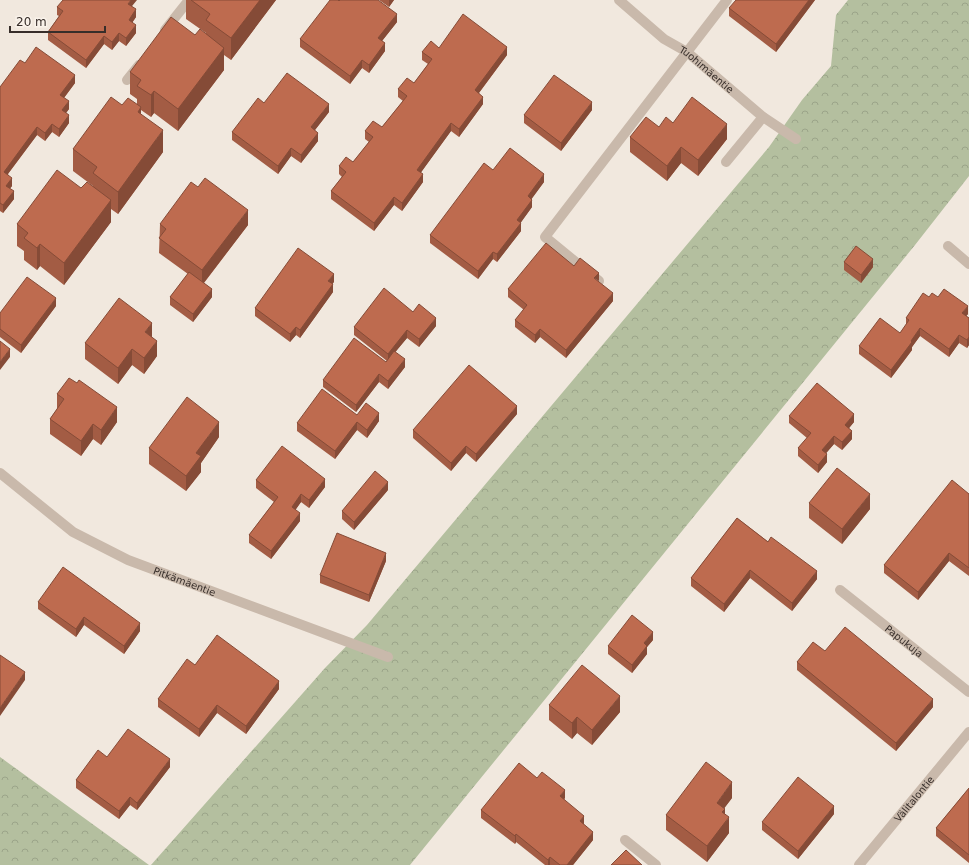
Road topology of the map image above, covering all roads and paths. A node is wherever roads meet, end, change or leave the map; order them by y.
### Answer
1 (189, 0) edge
2 (619, 0) edge
3 (727, 0) edge
4 (160, 37) edge
5 (687, 52) junction
6 (146, 55) edge
7 (127, 80) dead end
8 (763, 117) junction
9 (796, 139) dead end
10 (726, 162) dead end
11 (948, 246) dead end
12 (969, 264) edge
13 (599, 281) edge
14 (0, 474) edge
15 (840, 590) dead end
16 (388, 657) dead end
17 (969, 692) edge
18 (969, 732) edge
19 (625, 840) dead end
20 (656, 865) edge
21 (859, 865) edge

1 - 4 street
2 - 5 street, Tuohimäentie
3 - 5 street
5 - 8 street, Tuohimäentie
5 - 13 street
6 - 7 street
8 - 9 street, Tuohimäentie
8 - 10 street
11 - 12 street
14 - 16 street, Pitkämäentie
15 - 17 street, Papukuja
18 - 21 street, Välitalontie
19 - 20 street

